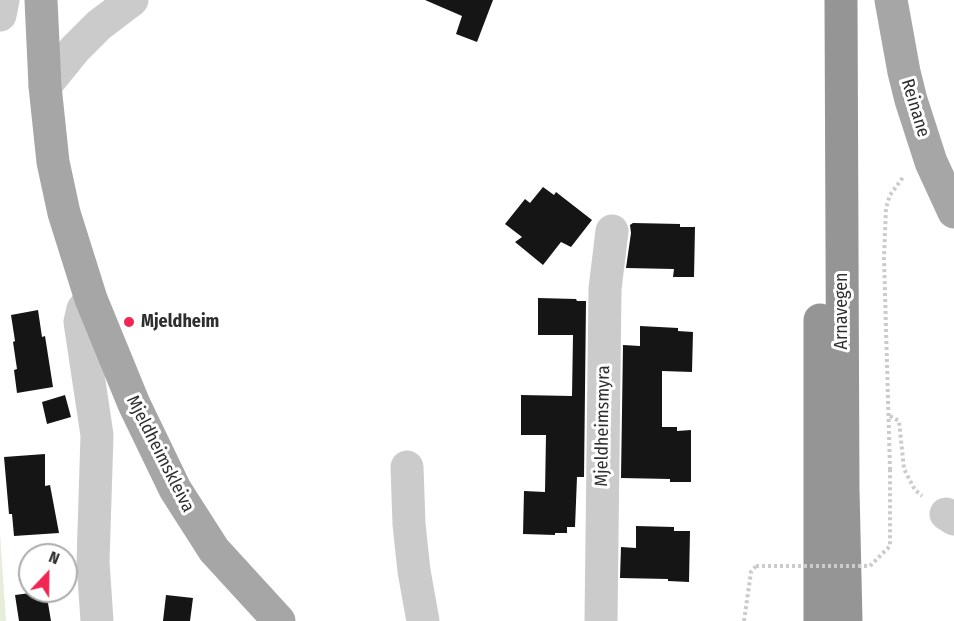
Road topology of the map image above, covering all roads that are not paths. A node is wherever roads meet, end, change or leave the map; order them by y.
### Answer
1 (3, 0) edge
2 (41, 0) edge
3 (132, 0) edge
4 (819, 0) edge
5 (841, 0) edge
6 (891, 0) edge
7 (0, 15) edge
8 (45, 86) junction
9 (954, 212) edge
10 (612, 231) dead end
11 (91, 299) junction
12 (407, 467) dead end
13 (97, 621) edge
14 (279, 621) edge
15 (423, 621) edge
16 (601, 621) edge
17 (820, 621) edge
18 (846, 621) edge

1 - 7 street
2 - 8 main road, Mjeldheimskleiva
3 - 8 street
4 - 17 highway, Arnavegen
5 - 18 highway, Arnavegen
6 - 9 main road, Reinane
8 - 11 main road, Mjeldheimskleiva
10 - 16 street, Mjeldheimsmyra
11 - 13 street
11 - 14 main road, Mjeldheimskleiva
12 - 15 street

